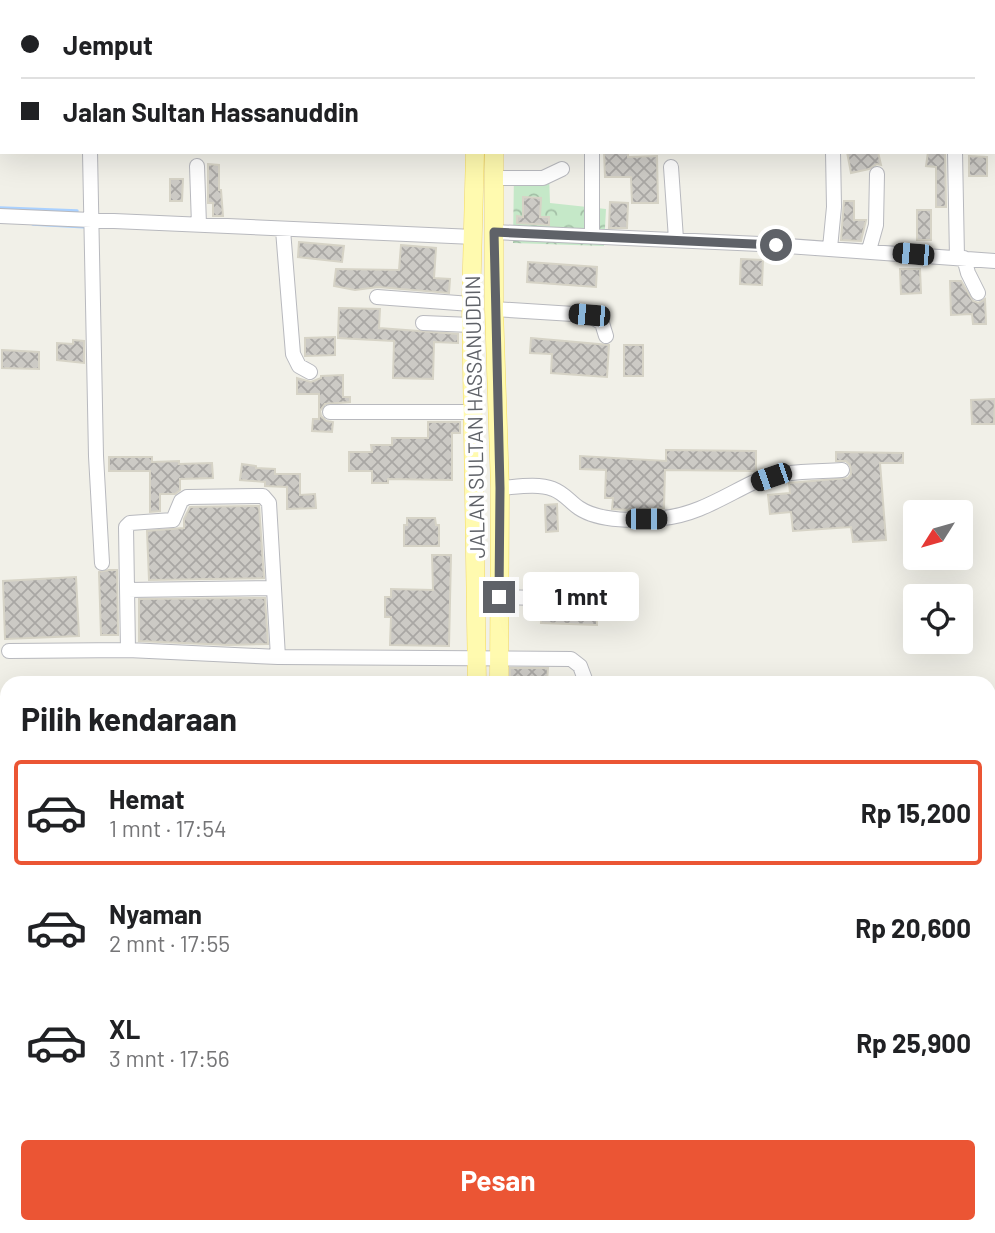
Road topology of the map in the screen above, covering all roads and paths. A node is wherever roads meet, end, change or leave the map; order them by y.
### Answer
1 (90, 154) edge
2 (592, 154) edge
3 (833, 154) edge
4 (956, 154) edge
5 (475, 155) edge
6 (494, 155) edge
7 (197, 166) dead end
8 (671, 167) dead end
9 (562, 170) dead end
10 (877, 174) dead end
11 (495, 178) junction
12 (0, 216) edge
13 (90, 221) junction
14 (199, 225) junction
15 (283, 230) junction
16 (494, 232) junction
17 (592, 235) junction
18 (474, 237) junction
19 (676, 239) junction
20 (830, 248) junction
21 (869, 250) junction
22 (960, 257) junction
23 (995, 261) edge
24 (978, 293) dead end
25 (377, 297) dead end
26 (471, 304) junction
27 (494, 309) junction
28 (423, 323) dead end
29 (471, 325) junction
30 (606, 336) dead end
31 (310, 372) dead end
32 (330, 412) dead end
33 (474, 412) junction
34 (842, 470) dead end
35 (500, 488) junction
36 (102, 563) dead end
37 (272, 588) junction
38 (127, 590) junction
39 (499, 597) junction
40 (584, 599) dead end
41 (128, 650) junction
42 (9, 651) dead end
43 (278, 657) junction
44 (477, 657) junction
45 (500, 659) junction
46 (477, 676) edge
47 (499, 676) edge
48 (584, 676) edge

1 - 13 street
2 - 17 street
3 - 20 street
4 - 22 street
5 - 6 main road
5 - 18 main road, JALAN SULTAN HASSANUDDIN
6 - 11 main road, JALAN SULTAN HASSANUDDIN
7 - 14 street
8 - 19 street
9 - 11 street
10 - 21 street
11 - 16 main road, JALAN SULTAN HASSANUDDIN
12 - 13 street
13 - 14 street
13 - 36 street
14 - 15 street
15 - 18 street
15 - 31 street
16 - 17 street
16 - 27 main road, JALAN SULTAN HASSANUDDIN
17 - 19 street
18 - 26 main road, JALAN SULTAN HASSANUDDIN
19 - 20 street
20 - 21 street
21 - 22 street
22 - 23 street
22 - 24 street
25 - 26 street
26 - 29 main road, JALAN SULTAN HASSANUDDIN
27 - 30 street
27 - 35 main road, JALAN SULTAN HASSANUDDIN
28 - 29 street
29 - 33 main road, JALAN SULTAN HASSANUDDIN
32 - 33 street
33 - 44 main road, JALAN SULTAN HASSANUDDIN
34 - 35 street
35 - 39 main road, JALAN SULTAN HASSANUDDIN
37 - 38 street
37 - 38 street
37 - 43 street
38 - 41 street
39 - 40 street
39 - 45 main road, JALAN SULTAN HASSANUDDIN
41 - 42 street
41 - 43 street
43 - 44 street
44 - 45 street
44 - 46 main road, JALAN SULTAN HASSANUDDIN
45 - 47 main road, JALAN SULTAN HASSANUDDIN
45 - 48 street

